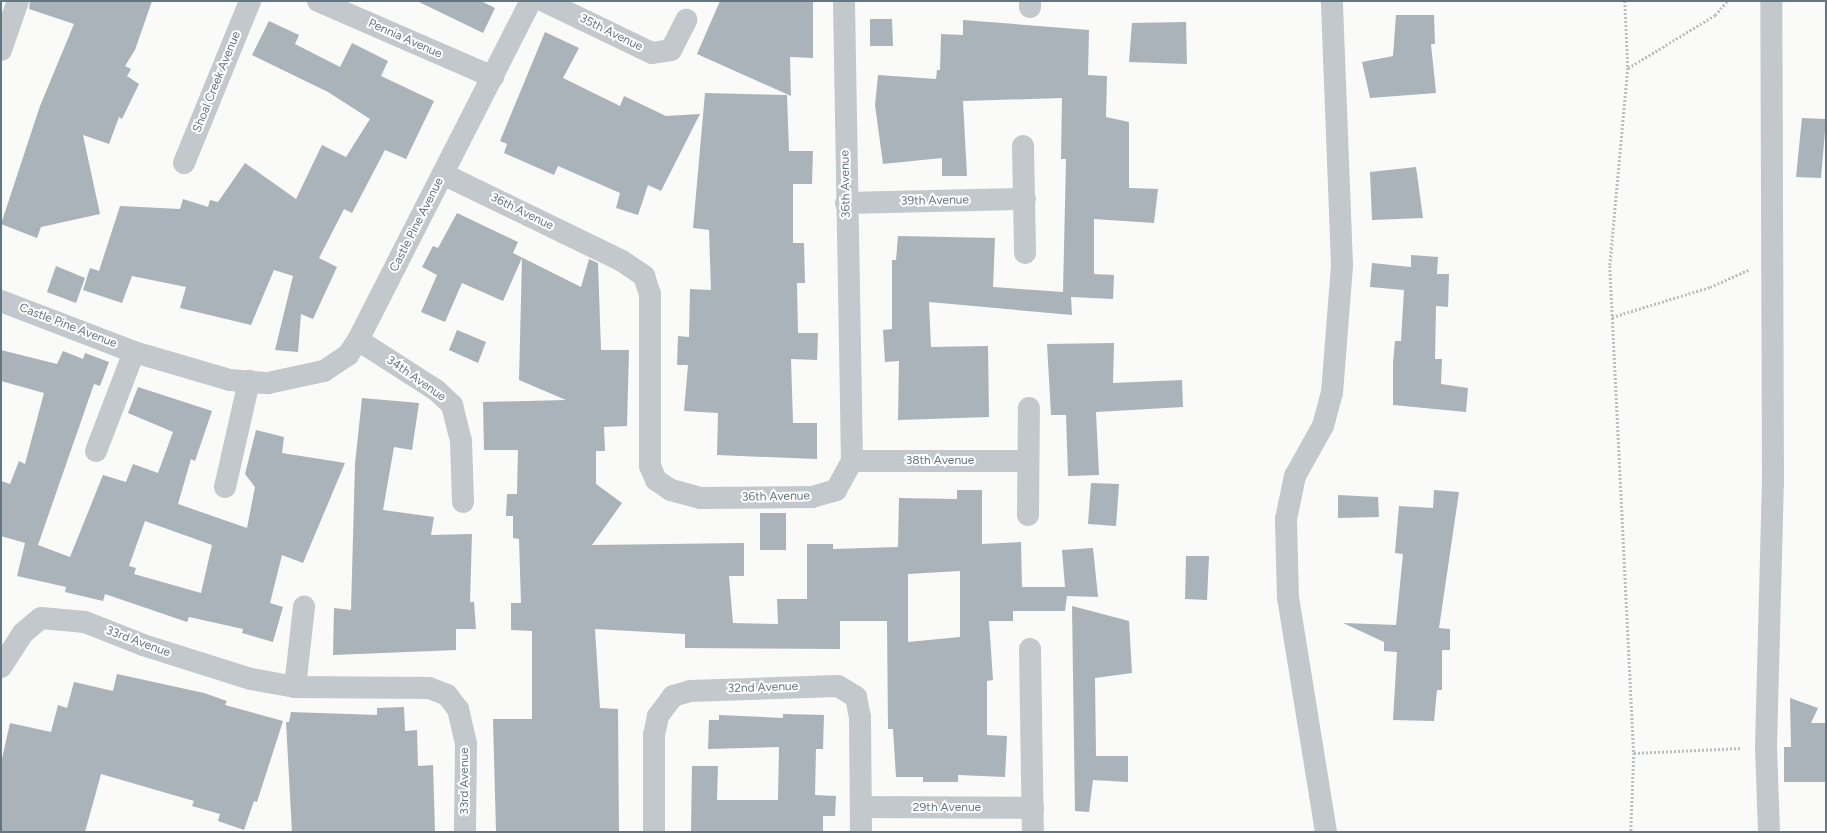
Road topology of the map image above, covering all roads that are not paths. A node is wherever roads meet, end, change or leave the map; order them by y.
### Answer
1 (18, 1) edge
2 (250, 1) edge
3 (318, 1) edge
4 (531, 1) edge
5 (544, 1) edge
6 (844, 1) edge
7 (1332, 1) edge
8 (1771, 1) edge
9 (686, 20) dead end
10 (1, 50) edge
11 (493, 77) junction
12 (1023, 146) dead end
13 (184, 163) dead end
14 (443, 174) junction
15 (1025, 199) junction
16 (846, 203) junction
17 (1025, 253) dead end
18 (1, 301) edge
19 (358, 340) junction
20 (134, 352) junction
21 (249, 381) junction
22 (1030, 408) dead end
23 (96, 451) dead end
24 (852, 461) junction
25 (1028, 461) junction
26 (225, 487) dead end
27 (463, 502) dead end
28 (1028, 515) dead end
29 (304, 607) dead end
30 (1030, 649) dead end
31 (1, 667) edge
32 (295, 687) junction
33 (862, 807) junction
34 (1033, 808) junction
35 (465, 832) edge
36 (654, 832) edge
37 (861, 832) edge
38 (1033, 832) edge
39 (1326, 832) edge
40 (1769, 832) edge

1 - 10 street
2 - 13 street, Shoal Creek Avenue
3 - 11 street, Pennia Avenue
4 - 11 street, Castle Pine Avenue
5 - 9 street, 35th Avenue
6 - 16 street, 36th Avenue
7 - 39 street
8 - 40 street
11 - 14 street, Castle Pine Avenue
12 - 15 street
14 - 19 street, Castle Pine Avenue
14 - 24 street, 36th Avenue
15 - 16 street, 39th Avenue
15 - 17 street
16 - 24 street, 36th Avenue
18 - 20 street, Castle Pine Avenue
19 - 21 street, Castle Pine Avenue
19 - 27 street, 34th Avenue
20 - 21 street, Castle Pine Avenue
20 - 23 street
21 - 26 street
22 - 25 street
24 - 25 street, 38th Avenue
25 - 28 street
29 - 32 street
30 - 34 street
31 - 32 street, 33rd Avenue
32 - 35 street, 33rd Avenue
33 - 34 street, 29th Avenue
33 - 36 street, 32nd Avenue
33 - 37 street, 32nd Avenue
34 - 38 street

